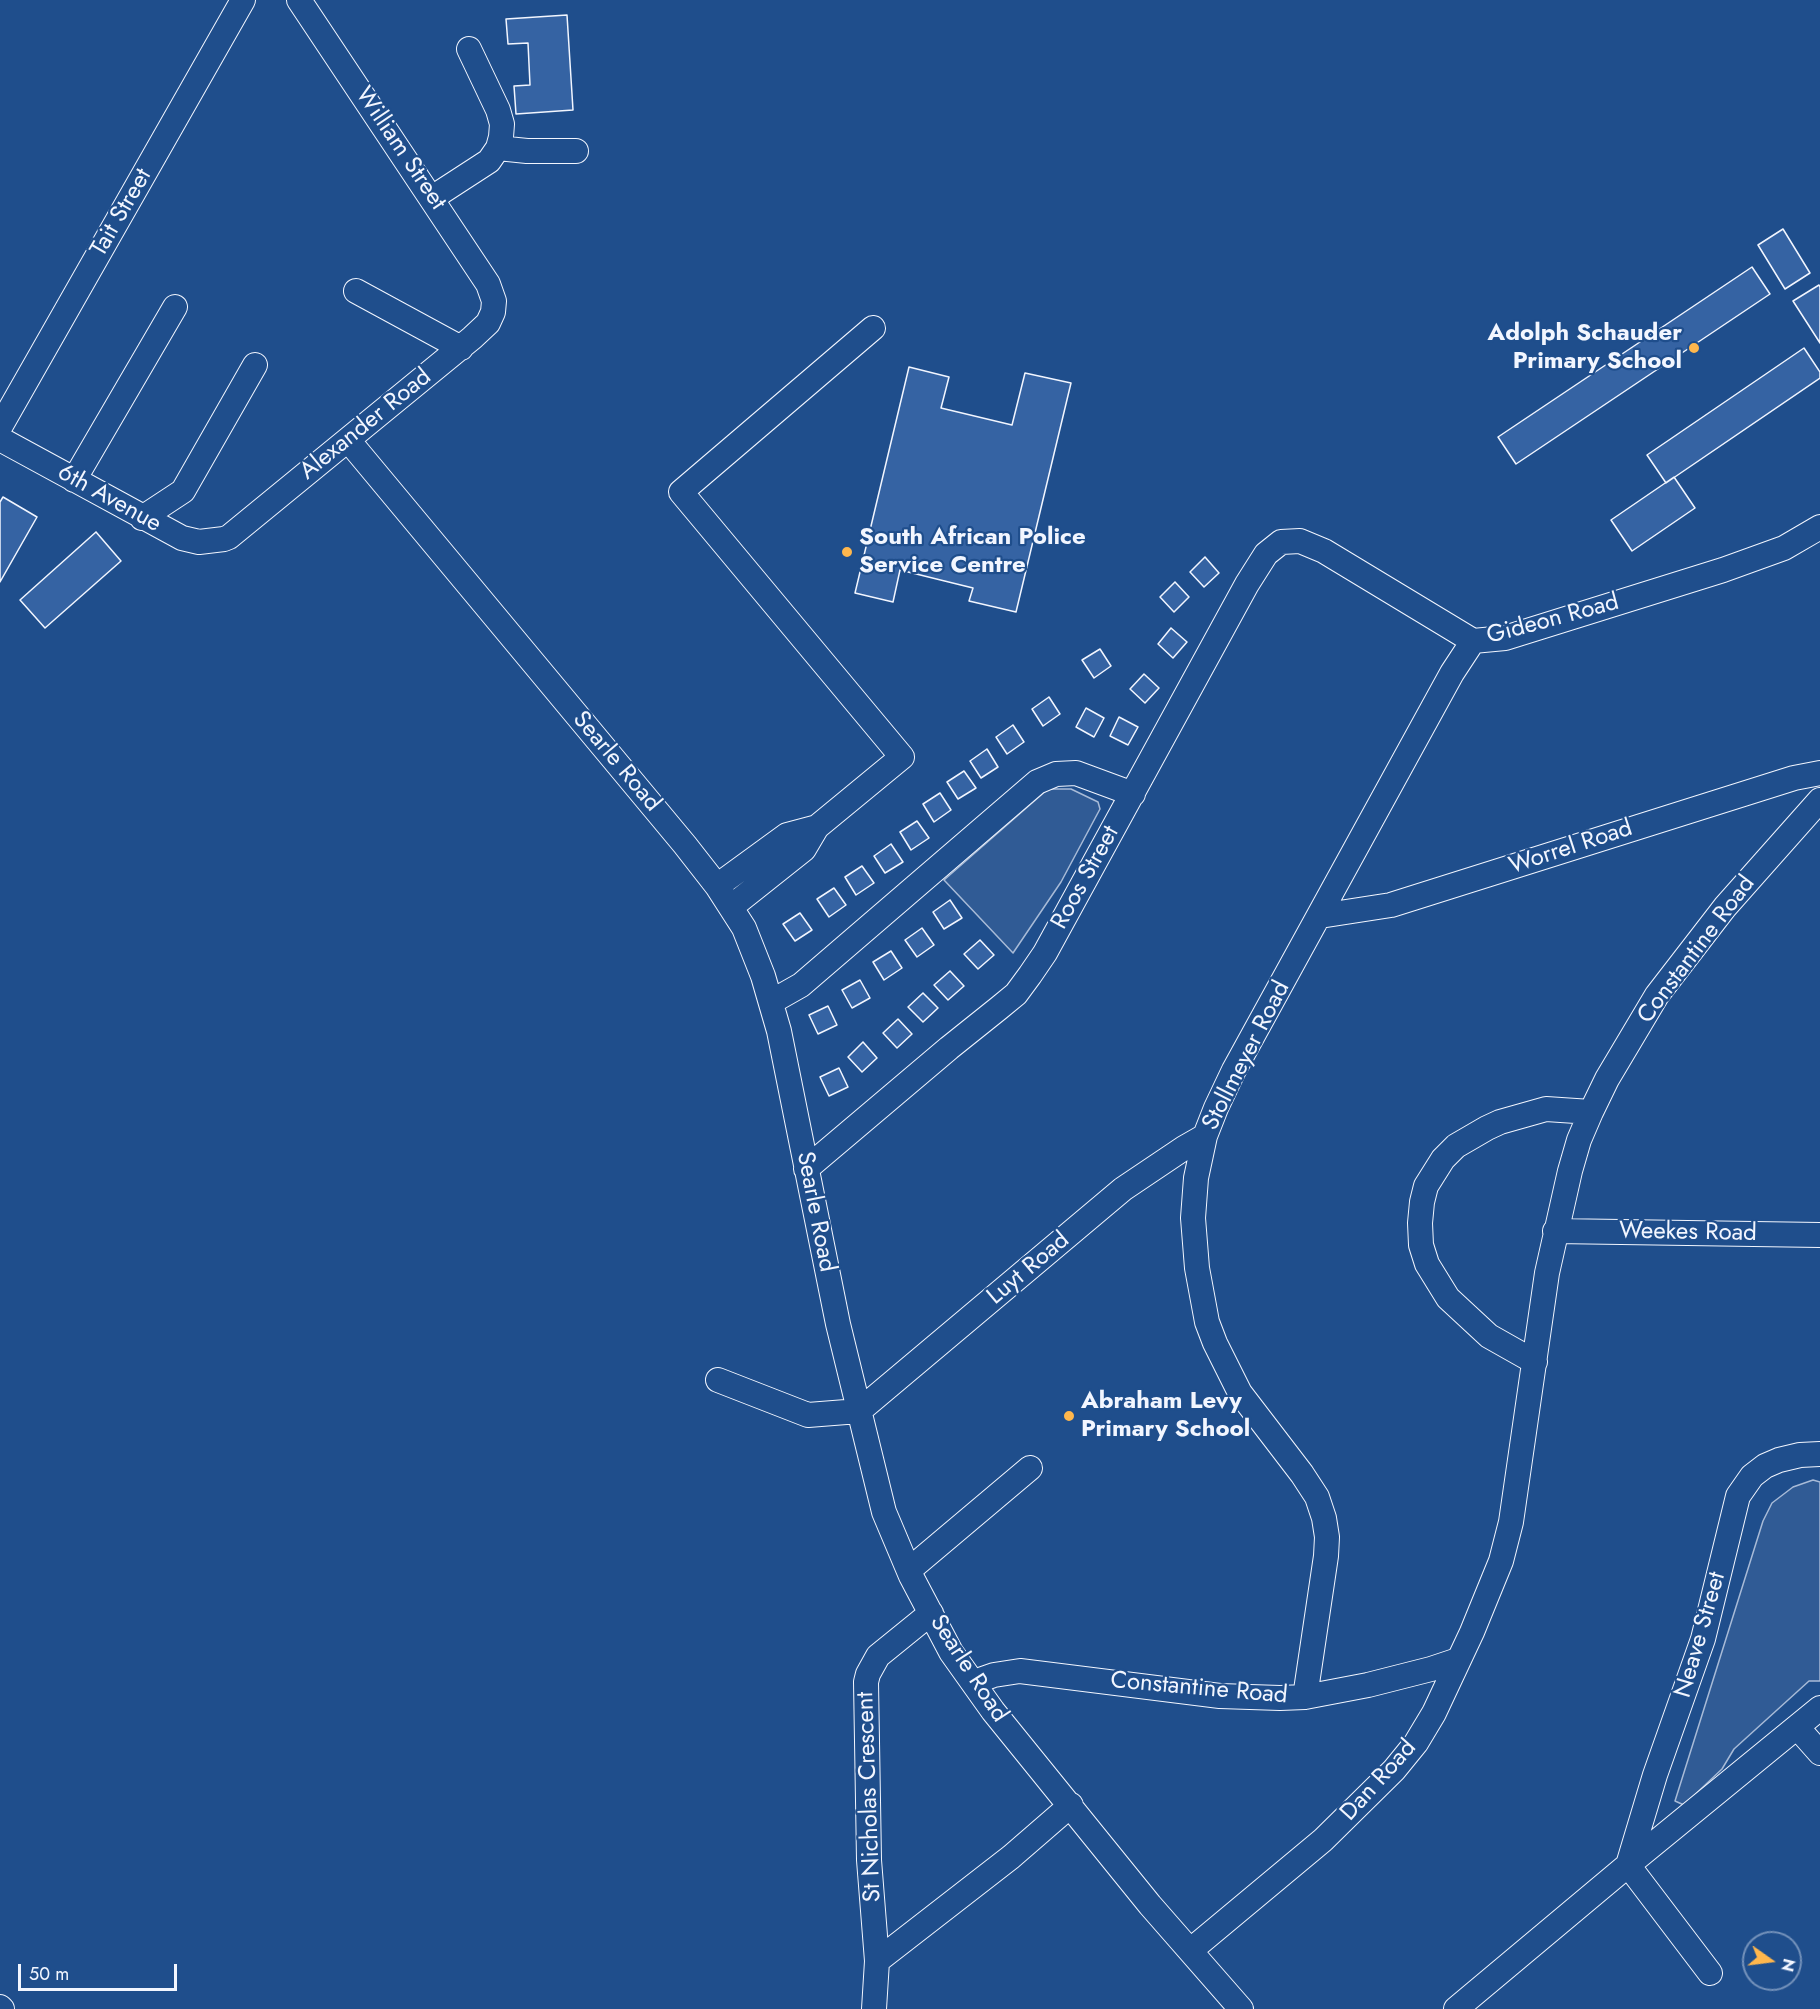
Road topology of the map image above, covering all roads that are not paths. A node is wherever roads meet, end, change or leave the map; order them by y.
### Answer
1 (243, 0) edge
2 (300, 0) edge
3 (469, 49) dead end
4 (498, 148) junction
5 (576, 150) dead end
6 (432, 198) junction
7 (356, 291) dead end
8 (494, 301) joint
9 (175, 307) dead end
10 (873, 328) dead end
11 (461, 348) junction
12 (255, 365) dead end
13 (0, 427) edge
14 (0, 439) edge
15 (348, 440) junction
16 (74, 480) junction
17 (142, 518) junction
18 (1820, 527) edge
19 (224, 539) joint
20 (1300, 541) joint
21 (1473, 641) junction
22 (1820, 773) edge
23 (1132, 794) junction
24 (1820, 801) edge
25 (817, 827) junction
26 (717, 886) junction
27 (731, 907) junction
28 (1320, 916) junction
29 (771, 1002) junction
30 (1591, 1112) junction
31 (1205, 1136) junction
32 (806, 1169) junction
33 (1556, 1231) junction
34 (1820, 1235) edge
35 (1535, 1362) junction
36 (718, 1380) dead end
37 (859, 1411) junction
38 (1820, 1454) edge
39 (1030, 1468) dead end
40 (1501, 1561) joint
41 (909, 1570) junction
42 (931, 1613) junction
43 (1458, 1660) junction
44 (974, 1682) junction
45 (1305, 1697) junction
46 (1820, 1708) edge
47 (1797, 1727) junction
48 (1820, 1753) edge
49 (1071, 1805) junction
50 (1628, 1864) junction
51 (1191, 1950) junction
52 (877, 1961) junction
53 (1710, 1973) dead end
54 (874, 2009) edge
55 (1241, 2009) edge
56 (1456, 2009) edge

1 - 13 street, Tait Street
2 - 6 street, William Street
3 - 4 street
4 - 5 street
4 - 6 street
6 - 8 street, William Street
7 - 11 street
8 - 11 street, Alexander Road
9 - 16 street
10 - 25 street
11 - 15 street, Alexander Road
12 - 17 street
14 - 16 street, 6th Avenue
15 - 19 street, Alexander Road
15 - 26 street, Searle Road
16 - 17 street, 6th Avenue
17 - 19 street, 6th Avenue
18 - 21 street, Gideon Road
20 - 21 street, Gideon Road
20 - 23 street, Roos Street
21 - 28 street, Stollmeyer Road
22 - 28 street, Worrel Road
23 - 29 street
23 - 32 street, Roos Street
24 - 30 street, Constantine Road
25 - 26 street
25 - 27 street
26 - 27 street, Searle Road
27 - 29 street, Searle Road
28 - 31 street, Stollmeyer Road
29 - 32 street, Searle Road
30 - 33 street, Constantine Road
30 - 35 street
31 - 37 street, Luyt Road
31 - 45 street, Stollmeyer Road
32 - 37 street, Searle Road
33 - 34 street, Weekes Road
33 - 35 street, Constantine Road
35 - 40 street, Constantine Road
36 - 37 street
37 - 41 street, Searle Road
38 - 50 street, Neave Street
39 - 41 street
40 - 43 street, Dan Road
41 - 42 street, Searle Road
42 - 44 street, Searle Road
42 - 52 street, St Nicholas Crescent
43 - 45 street, Constantine Road
43 - 51 street, Dan Road
44 - 45 street, Constantine Road
44 - 49 street, Searle Road
46 - 47 street
47 - 48 street
47 - 50 street
49 - 51 street, Searle Road
49 - 52 street
50 - 53 street
50 - 56 street
51 - 55 street, Searle Road
52 - 54 street, St Nicholas Crescent

